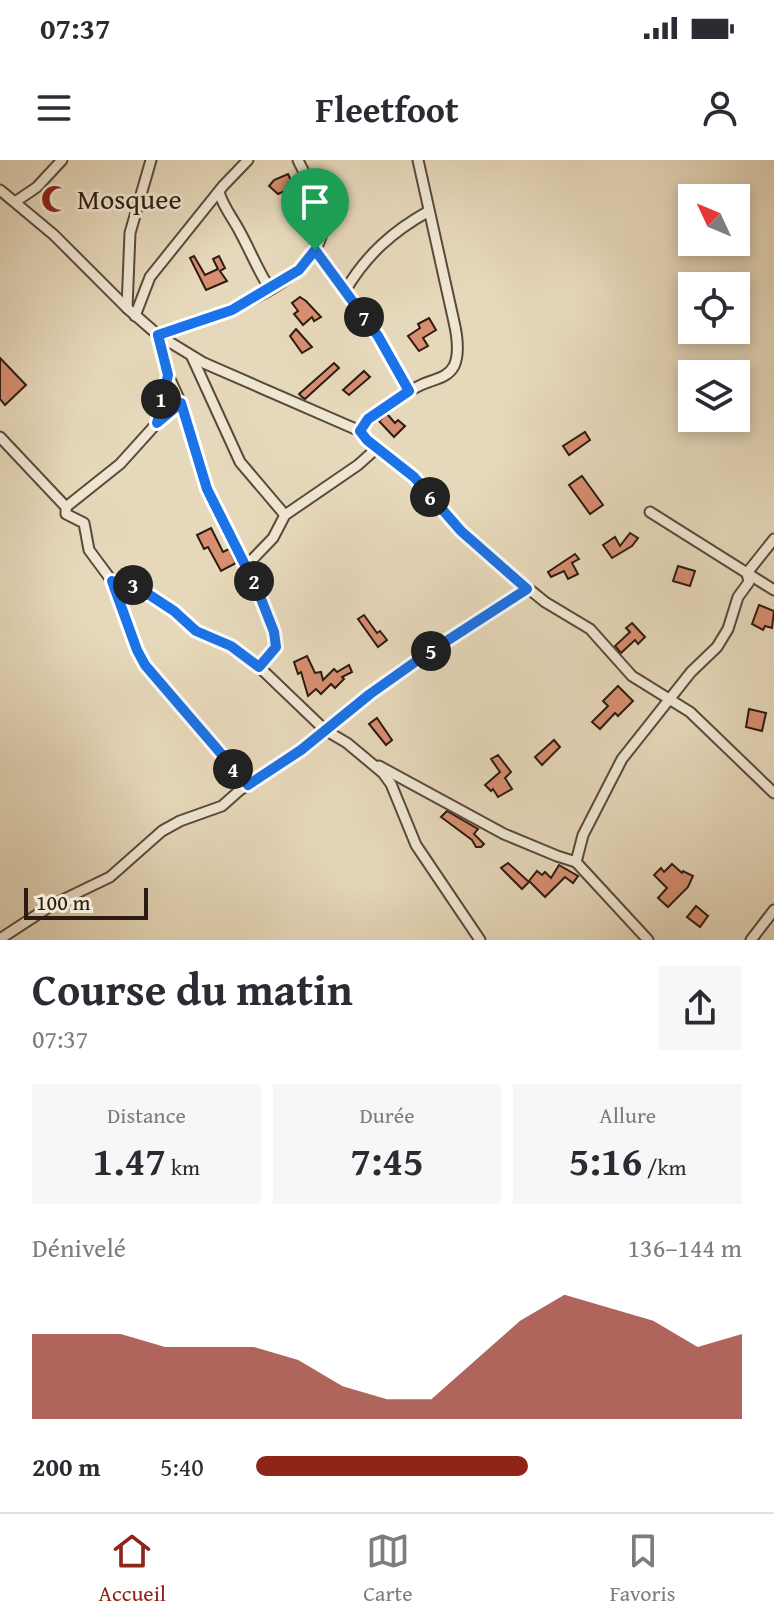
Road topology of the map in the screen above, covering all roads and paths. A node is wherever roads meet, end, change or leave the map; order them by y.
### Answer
1 (62, 160) edge
2 (151, 160) edge
3 (298, 160) edge
4 (418, 160) edge
5 (243, 162) edge
6 (0, 190) edge
7 (219, 192) junction
8 (15, 202) junction
9 (429, 211) junction
10 (315, 250) junction
11 (270, 289) junction
12 (345, 291) junction
13 (127, 308) junction
14 (135, 316) junction
15 (158, 335) junction
16 (190, 355) junction
17 (168, 375) junction
18 (409, 391) junction
19 (181, 403) junction
20 (157, 423) junction
21 (360, 431) junction
22 (0, 437) edge
23 (377, 448) junction
24 (66, 507) junction
25 (650, 512) dead end
26 (285, 515) junction
27 (774, 539) edge
28 (246, 566) junction
29 (747, 573) junction
30 (112, 581) junction
31 (527, 589) junction
32 (774, 590) edge
33 (259, 667) junction
34 (671, 698) junction
35 (325, 730) junction
36 (372, 764) junction
37 (248, 785) junction
38 (774, 793) edge
39 (576, 862) junction
40 (774, 910) edge
41 (0, 939) edge
42 (480, 940) edge
43 (648, 940) edge
44 (751, 940) edge

1 - 8 street
2 - 13 street
3 - 10 street
4 - 9 street
5 - 7 street
6 - 8 street
7 - 11 street
7 - 14 street
8 - 13 street
9 - 12 street
9 - 18 street
10 - 11 street
10 - 12 street
11 - 15 street
12 - 18 street
13 - 14 street
14 - 15 street
15 - 16 street
15 - 17 street
16 - 21 street
16 - 26 street
17 - 19 street
17 - 20 street
18 - 21 street
19 - 20 street
19 - 28 street
20 - 24 street
21 - 23 street
22 - 24 street
23 - 26 street
23 - 31 street
24 - 30 street
25 - 29 street
26 - 28 street
27 - 29 street
28 - 33 street
29 - 32 street
29 - 34 street
30 - 33 street
30 - 37 street
31 - 34 street
31 - 35 street
33 - 35 street
34 - 38 street
34 - 39 street
35 - 36 street
35 - 37 street
36 - 39 street
36 - 42 street
37 - 41 street
39 - 43 street
40 - 44 street

